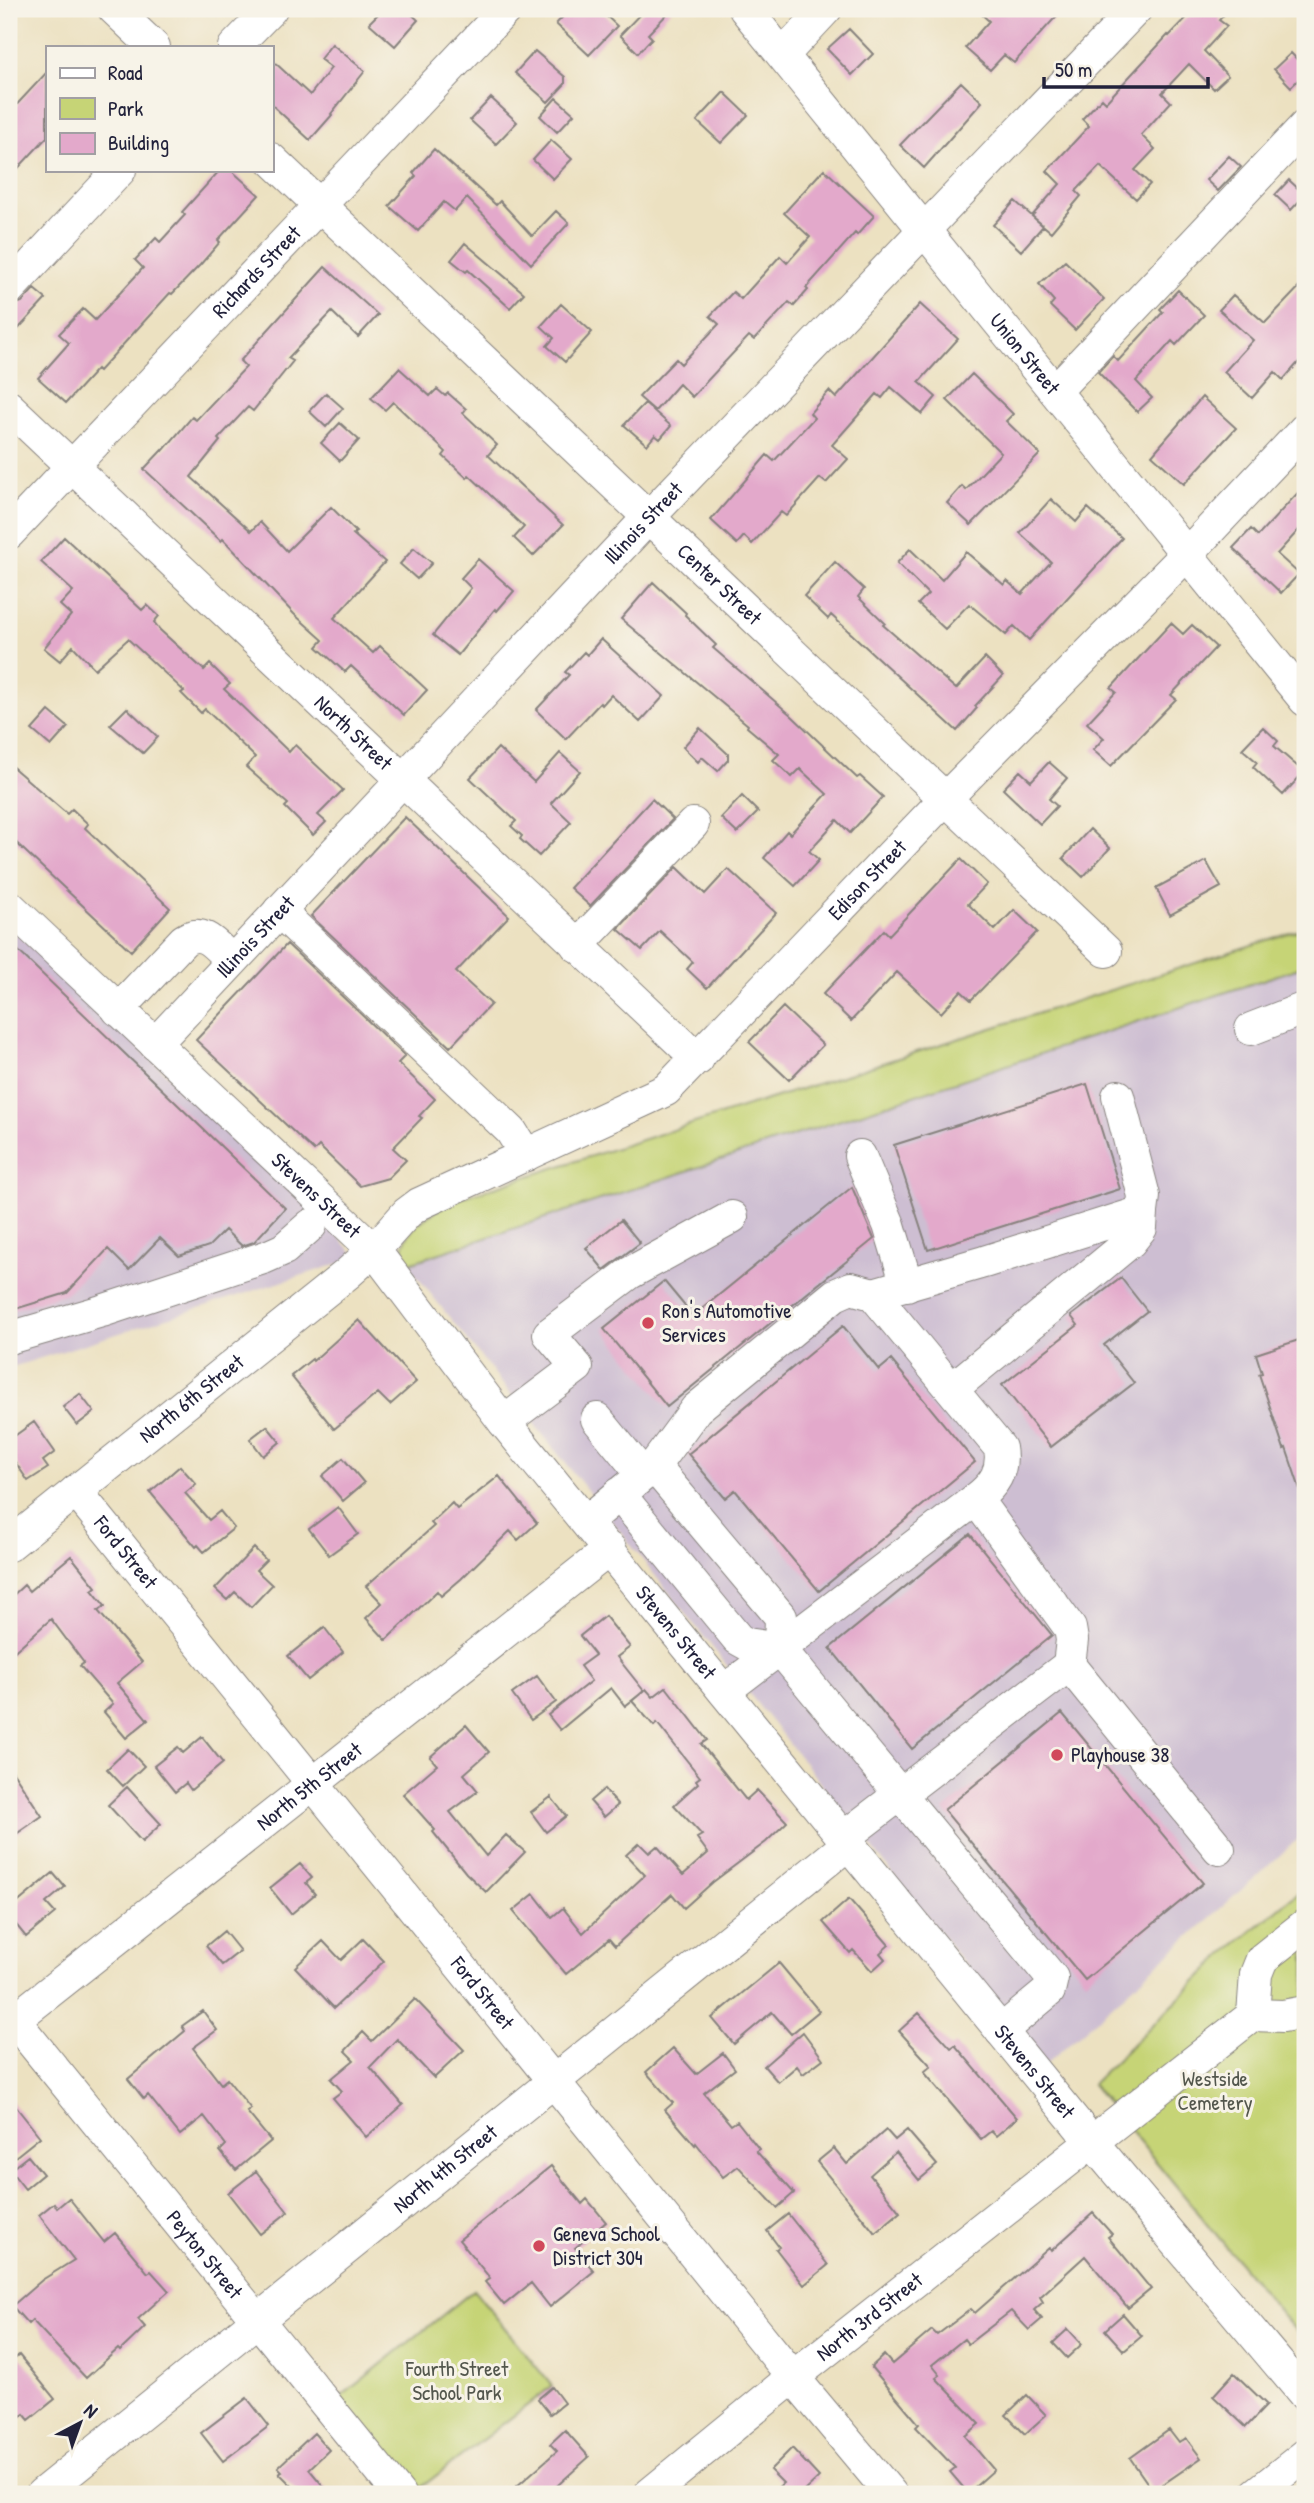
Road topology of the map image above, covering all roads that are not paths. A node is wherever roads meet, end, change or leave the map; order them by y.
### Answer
1 (114, 9) edge
2 (271, 9) edge
3 (506, 9) edge
4 (745, 9) edge
5 (826, 9) edge
6 (1136, 9) edge
7 (153, 46) edge
8 (235, 46) edge
9 (783, 55) junction
10 (1305, 126) edge
11 (273, 161) edge
12 (118, 172) edge
13 (319, 204) junction
14 (923, 229) junction
15 (9, 289) edge
16 (1055, 391) junction
17 (9, 407) edge
18 (1305, 429) edge
19 (71, 466) junction
20 (649, 517) junction
21 (9, 533) edge
22 (1187, 554) junction
23 (1303, 693) edge
24 (403, 779) junction
25 (947, 798) junction
26 (693, 824) dead end
27 (9, 906) edge
28 (279, 911) junction
29 (577, 946) junction
30 (1107, 951) dead end
31 (232, 961) junction
32 (1305, 1008) edge
33 (118, 1010) junction
34 (1251, 1028) dead end
35 (155, 1044) junction
36 (698, 1059) junction
37 (1118, 1096) dead end
38 (527, 1155) junction
39 (860, 1156) dead end
40 (1142, 1212) junction
41 (732, 1217) dead end
42 (312, 1225) dead end
43 (374, 1250) junction
44 (906, 1284) junction
45 (873, 1294) junction
46 (9, 1338) edge
47 (952, 1389) junction
48 (597, 1419) dead end
49 (505, 1422) junction
50 (639, 1478) junction
51 (76, 1490) junction
52 (976, 1499) junction
53 (587, 1521) junction
54 (9, 1545) edge
55 (610, 1549) junction
56 (780, 1649) junction
57 (1069, 1665) junction
58 (724, 1690) junction
59 (312, 1784) junction
60 (901, 1794) junction
61 (846, 1841) junction
62 (1219, 1849) dead end
63 (1305, 1925) edge
64 (1305, 2012) edge
65 (1253, 2015) junction
66 (10, 2020) edge
67 (1001, 2031) junction
68 (554, 2081) junction
69 (1091, 2141) junction
70 (257, 2320) junction
71 (793, 2377) junction
72 (1305, 2395) edge
73 (1305, 2455) edge
74 (42, 2494) edge
75 (398, 2494) edge
76 (650, 2494) edge
77 (891, 2494) edge
78 (1256, 2494) edge

1 - 7 street
2 - 8 street
3 - 13 street, Richards Street
4 - 9 street, Union Street
5 - 9 street
6 - 14 street, Illinois Street
9 - 14 street, Union Street
10 - 16 street
11 - 13 street, Center Street
12 - 15 street
13 - 19 street, Richards Street
13 - 20 street, Center Street
14 - 16 street, Union Street
14 - 20 street, Illinois Street
16 - 22 street, Union Street
17 - 19 street, North Street
18 - 22 street, Edison Street
19 - 21 street, Richards Street
19 - 24 street, North Street
20 - 24 street, Illinois Street
20 - 25 street, Center Street
22 - 23 street, Union Street
22 - 25 street, Edison Street
24 - 28 street, Illinois Street
24 - 29 street, North Street
25 - 30 street, Center Street
25 - 36 street, Edison Street
26 - 29 street
27 - 33 street, Stevens Street
28 - 31 street, Illinois Street
28 - 38 street
29 - 36 street, North Street
31 - 33 street
31 - 35 street, Illinois Street
32 - 34 street
33 - 35 street, Stevens Street
35 - 43 street, Stevens Street
36 - 38 street, Edison Street
37 - 40 street
38 - 43 street, Edison Street
39 - 44 street
40 - 44 street
40 - 47 street
41 - 49 street
42 - 46 street
43 - 49 street, Stevens Street
43 - 51 street, North 6th Street
44 - 45 street
45 - 47 street
45 - 50 street
47 - 52 street
48 - 50 street
49 - 53 street, Stevens Street
50 - 53 street
50 - 56 street
50 - 56 street
51 - 54 street, North 6th Street
51 - 59 street, Ford Street
52 - 56 street
52 - 57 street
53 - 55 street, Stevens Street
55 - 58 street, Stevens Street
55 - 59 street, North 5th Street
56 - 58 street
56 - 60 street
57 - 60 street, North 4th Street
57 - 62 street
58 - 61 street, Stevens Street
59 - 66 street, North 5th Street
59 - 68 street, Ford Street
60 - 61 street, North 4th Street
60 - 67 street
61 - 67 street, Stevens Street
61 - 68 street, North 4th Street
63 - 65 street
64 - 65 street
65 - 69 street, North 3rd Street
66 - 70 street, Peyton Street
67 - 69 street, Stevens Street
68 - 70 street, North 4th Street
68 - 71 street, Ford Street
69 - 71 street, North 3rd Street
69 - 72 street, Stevens Street
70 - 74 street, North 4th Street
70 - 75 street, Peyton Street
71 - 76 street, North 3rd Street
71 - 77 street, Ford Street
73 - 78 street

